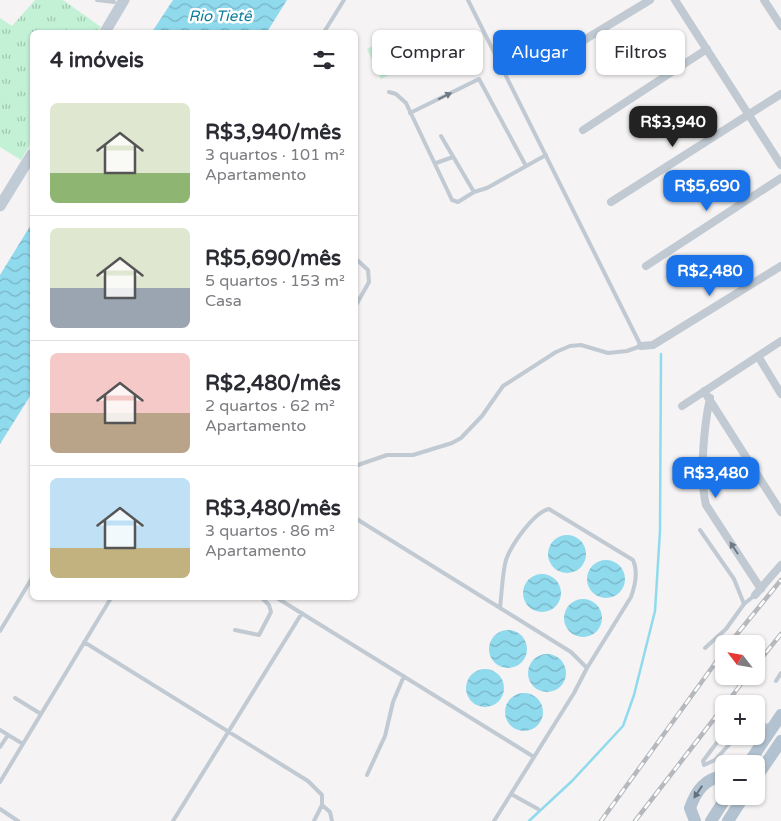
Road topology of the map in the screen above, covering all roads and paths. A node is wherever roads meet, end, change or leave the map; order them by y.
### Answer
1 (97, 0) edge
2 (344, 0) edge
3 (468, 0) edge
4 (650, 0) edge
5 (676, 0) edge
6 (764, 0) edge
7 (118, 1) edge
8 (781, 26) edge
9 (105, 30) edge
10 (325, 30) edge
11 (586, 39) edge
12 (708, 49) junction
13 (388, 92) dead end
14 (781, 94) edge
15 (410, 113) junction
16 (748, 114) junction
17 (583, 130) dead end
18 (441, 136) dead end
19 (546, 155) junction
20 (30, 157) edge
21 (453, 157) junction
22 (436, 163) junction
23 (781, 164) edge
24 (526, 166) junction
25 (781, 178) edge
26 (474, 192) junction
27 (611, 202) dead end
28 (0, 206) edge
29 (358, 261) edge
30 (646, 266) dead end
31 (781, 266) edge
32 (358, 302) edge
33 (781, 342) edge
34 (641, 346) junction
35 (758, 356) junction
36 (704, 391) junction
37 (781, 394) edge
38 (710, 398) junction
39 (682, 406) dead end
40 (358, 465) edge
41 (781, 512) edge
42 (358, 520) edge
43 (700, 530) dead end
44 (781, 565) edge
45 (30, 581) edge
46 (758, 592) junction
47 (110, 600) edge
48 (264, 600) edge
49 (280, 600) edge
50 (744, 604) junction
51 (500, 607) junction
52 (302, 613) junction
53 (235, 630) dead end
54 (0, 631) edge
55 (84, 642) junction
56 (705, 648) dead end
57 (587, 668) junction
58 (781, 674) edge
59 (404, 676) junction
60 (776, 681) dead end
61 (15, 698) dead end
62 (41, 714) junction
63 (781, 715) edge
64 (765, 725) edge
65 (774, 726) junction
66 (0, 730) edge
67 (228, 732) junction
68 (8, 735) junction
69 (781, 741) edge
70 (23, 744) junction
71 (715, 745) edge
72 (729, 745) edge
73 (0, 747) edge
74 (754, 755) edge
75 (534, 757) junction
76 (765, 765) edge
77 (367, 775) dead end
78 (715, 779) edge
79 (0, 782) edge
80 (511, 794) junction
81 (322, 805) junction
82 (721, 805) edge
83 (738, 805) edge
84 (0, 809) edge
85 (538, 809) dead end
86 (12, 819) edge
87 (18, 821) edge
88 (173, 821) edge
89 (314, 821) edge
90 (332, 821) edge
91 (494, 821) edge
92 (695, 821) edge
93 (711, 821) edge
94 (728, 821) edge

1 - 7 lane
2 - 10 lane
3 - 19 lane
4 - 11 street
5 - 12 street
6 - 8 street
7 - 9 main road
12 - 16 street
12 - 17 street
13 - 15 lane
14 - 16 street
15 - 22 lane
15 -> 24 lane
16 - 23 street
16 - 27 street
18 - 21 lane
19 - 24 lane
19 - 34 lane
20 - 28 main road
21 - 22 lane
21 - 26 lane
22 - 26 lane
24 - 26 lane
25 - 30 street
29 - 32 lane
31 - 34 street
33 - 35 street
34 - 40 lane
35 - 36 street
35 - 37 street
36 - 38 street
36 - 39 street
38 - 41 street
46 -> 38 street
42 - 51 lane
43 - 50 lane
44 - 46 street
45 - 54 lane
46 - 50 lane
47 - 55 lane
48 - 53 lane
49 - 52 lane
50 - 56 lane
51 - 57 lane
51 - 57 lane
52 - 59 lane
52 - 67 lane
55 - 62 lane
55 - 67 lane
57 - 75 lane
58 - 60 lane
59 - 75 lane
59 - 77 lane
61 - 62 lane
62 - 70 lane
63 - 65 main road
64 - 65 lane
65 - 74 main road
66 - 68 lane
67 - 81 lane
67 - 88 lane
68 - 70 lane
68 - 73 lane
69 - 76 main road
70 - 79 lane
71 - 72 lane
75 - 80 lane
78 -> 92 main road
80 - 85 lane
80 - 91 lane
81 - 89 lane
81 - 90 lane
82 - 93 main road
83 - 94 main road
84 - 86 lane
86 - 87 lane

